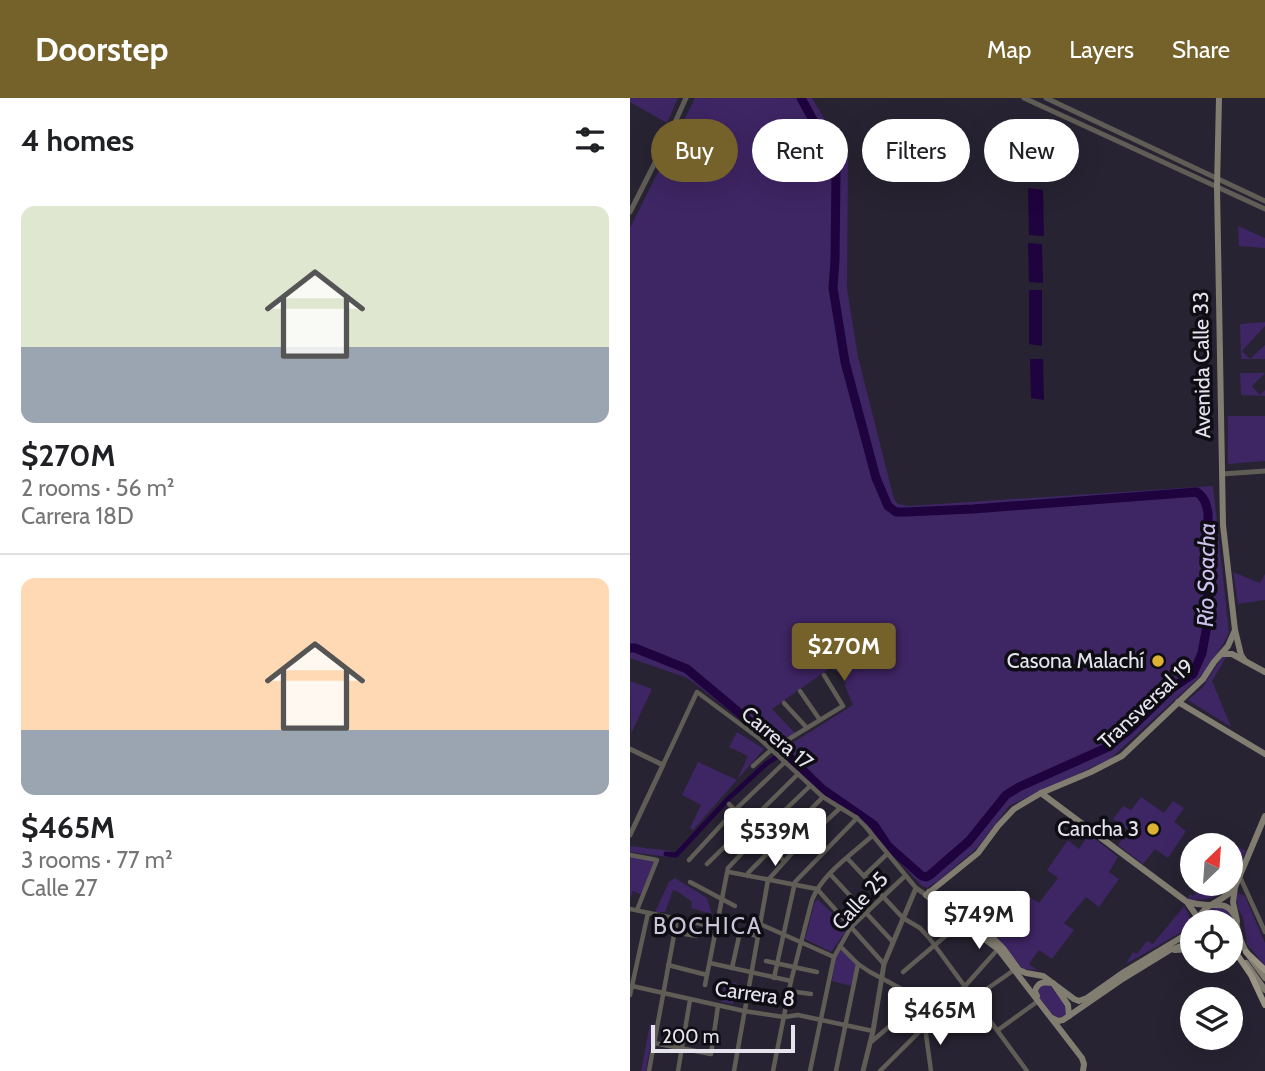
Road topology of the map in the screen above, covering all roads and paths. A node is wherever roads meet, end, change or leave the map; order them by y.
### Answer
1 (686, 98) edge
2 (1024, 98) edge
3 (1046, 98) edge
4 (1219, 98) edge
5 (1217, 183) junction
6 (1265, 201) edge
7 (1265, 209) edge
8 (630, 212) edge
9 (1265, 471) edge
10 (1222, 474) junction
11 (1235, 630) junction
12 (1220, 655) junction
13 (1245, 661) junction
14 (1265, 672) edge
15 (824, 675) dead end
16 (800, 691) dead end
17 (1178, 702) junction
18 (783, 703) dead end
19 (820, 720) junction
20 (807, 728) junction
21 (630, 749) edge
22 (773, 749) junction
23 (1265, 754) edge
24 (785, 762) junction
25 (663, 765) junction
26 (753, 766) dead end
27 (798, 774) junction
28 (810, 786) junction
29 (1041, 793) junction
30 (823, 797) junction
31 (729, 804) dead end
32 (840, 808) junction
33 (735, 810) junction
34 (1265, 817) edge
35 (857, 818) junction
36 (748, 823) junction
37 (630, 835) edge
38 (759, 835) junction
39 (872, 836) junction
40 (772, 848) junction
41 (887, 854) junction
42 (630, 855) edge
43 (847, 858) junction
44 (689, 860) dead end
45 (785, 861) junction
46 (707, 864) dead end
47 (729, 870) junction
48 (1243, 870) edge
49 (748, 874) junction
50 (830, 874) junction
51 (864, 876) junction
52 (905, 876) junction
53 (768, 880) junction
54 (690, 882) dead end
55 (1243, 883) edge
56 (793, 885) junction
57 (916, 888) junction
58 (817, 889) junction
59 (1243, 893) edge
60 (927, 894) junction
61 (883, 896) junction
62 (1228, 896) edge
63 (1249, 896) junction
64 (723, 900) junction
65 (1186, 902) junction
66 (1211, 905) junction
67 (735, 906) dead end
68 (630, 909) edge
69 (637, 910) junction
70 (1192, 910) edge
71 (1204, 910) edge
72 (1232, 910) edge
73 (648, 913) junction
74 (867, 913) junction
75 (903, 918) junction
76 (677, 919) junction
77 (962, 922) junction
78 (760, 924) junction
79 (717, 927) junction
80 (851, 927) junction
81 (674, 932) junction
82 (740, 932) junction
83 (1265, 932) edge
84 (783, 934) junction
85 (696, 936) dead end
86 (758, 936) junction
87 (1180, 938) edge
88 (892, 942) junction
89 (802, 943) junction
90 (935, 945) junction
91 (840, 946) junction
92 (1180, 946) edge
93 (1243, 947) edge
94 (998, 949) junction
95 (1180, 951) edge
96 (1246, 952) junction
97 (1166, 953) junction
98 (834, 957) junction
99 (766, 961) dead end
100 (1243, 961) edge
101 (709, 963) junction
102 (777, 964) junction
103 (858, 964) junction
104 (884, 964) junction
105 (668, 965) junction
106 (1243, 965) edge
107 (633, 968) edge
108 (732, 968) junction
109 (795, 968) junction
110 (1016, 969) junction
111 (1265, 970) edge
112 (752, 972) junction
113 (817, 972) dead end
114 (903, 972) dead end
115 (707, 975) junction
116 (774, 978) junction
117 (881, 978) junction
118 (1265, 978) edge
119 (791, 981) junction
120 (1053, 983) junction
121 (705, 985) dead end
122 (632, 986) junction
123 (965, 986) junction
124 (1265, 990) edge
125 (789, 991) junction
126 (663, 993) junction
127 (630, 995) edge
128 (811, 995) dead end
129 (974, 998) junction
130 (690, 999) junction
131 (922, 999) junction
132 (1038, 1001) junction
133 (1265, 1004) edge
134 (718, 1006) junction
135 (941, 1010) junction
136 (744, 1011) junction
137 (1069, 1016) junction
138 (784, 1017) junction
139 (1051, 1017) junction
140 (821, 1020) junction
141 (845, 1025) junction
142 (925, 1027) junction
143 (998, 1030) junction
144 (873, 1031) junction
145 (870, 1042) junction
146 (654, 1043) junction
147 (683, 1048) junction
148 (649, 1071) edge
149 (678, 1071) edge
150 (734, 1071) edge
151 (773, 1071) edge
152 (810, 1071) edge
153 (836, 1071) edge
154 (863, 1071) edge
155 (880, 1071) edge
156 (931, 1071) edge
157 (1027, 1071) edge
158 (1083, 1071) edge

1 - 8 street
2 - 5 street
3 - 5 street
4 - 5 main road, Avenida Calle 33
5 - 6 street
5 - 7 street
5 - 10 main road, Avenida Calle 33
9 - 10 street
10 - 11 main road, Avenida Calle 33
11 - 12 main road, Transversal 19
11 - 13 main road, Avenida Calle 33
12 - 13 main road
12 - 17 main road, Transversal 19
13 - 14 main road
15 - 19 street
16 - 19 street
17 - 23 main road
17 - 29 main road, Transversal 19
18 - 20 street
19 - 20 street
20 - 22 street
21 - 25 street
22 - 24 street, Carrera 17
22 - 25 street, Carrera 17
22 - 26 street
24 - 27 street, Carrera 17
24 - 33 street
25 - 37 street
27 - 28 street, Carrera 17
27 - 36 street
28 - 30 street, Carrera 17
28 - 38 street
29 - 60 main road, Transversal 19
29 - 65 main road
30 - 32 street, Carrera 17
30 - 40 street
31 - 33 street
32 - 35 street, Carrera 17
32 - 45 street
33 - 36 street
33 - 44 street
34 - 48 main road
35 - 39 street, Carrera 17
35 - 56 street
36 - 38 street
36 - 46 street
38 - 40 street
38 - 47 street
39 - 41 street, Carrera 17
39 - 43 street
40 - 45 street
40 - 49 street
41 - 51 street
41 - 52 street, Carrera 17
42 - 69 street
43 - 50 street
43 - 51 street
45 - 53 street
47 - 49 street
47 - 64 street
49 - 53 street
50 - 58 street
50 - 74 street
51 - 61 street
52 - 57 street, Carrera 17
52 - 61 street, Calle 25
53 - 56 street
53 - 78 street
54 - 64 street
55 - 63 street
56 - 58 street
56 - 84 street
57 - 60 street, Carrera 17
57 - 75 street
58 - 80 street
58 - 89 street
59 - 63 street
60 - 77 main road
60 - 110 main road
61 - 74 street, Calle 25
61 - 75 street
62 - 66 main road
63 - 83 street
64 - 67 street
64 - 79 street
65 - 66 main road
65 - 70 main road
66 - 71 main road
66 - 72 main road
68 - 69 street
69 - 73 street
73 - 76 street
73 - 107 street
74 - 80 street, Calle 25
74 - 88 street
75 - 88 street
75 - 90 street
76 - 79 street
76 - 81 street
77 - 90 street
77 - 94 main road
78 - 84 street
78 - 86 street
79 - 82 street
79 - 101 street
80 - 91 street, Calle 25
80 - 104 street
81 - 85 street
81 - 105 street
82 - 86 street
82 - 108 street
84 - 89 street
84 - 102 street
86 - 112 street
87 - 120 main road
88 - 104 street
89 - 98 street
89 - 109 street
90 - 114 street
90 - 123 street
91 - 98 street, Calle 25
91 - 103 street
92 - 97 main road
93 - 96 main road
94 - 110 main road
94 - 123 street
95 - 97 main road
96 - 111 main road
96 - 118 main road
97 - 137 main road
98 - 140 street, Calle 25
99 - 102 street
100 - 124 main road
101 - 108 street
101 - 115 street
102 - 109 street
102 - 116 street
103 - 117 street
103 - 141 street
104 - 117 street
105 - 115 street
105 - 126 street
106 - 133 main road
107 - 122 street
108 - 112 street
109 - 113 street
109 - 119 street
110 - 120 main road
110 - 129 street
110 - 132 main road
112 - 116 street
112 - 136 street
115 - 121 street
116 - 119 street
117 - 131 street
117 - 144 street
119 - 125 street
120 - 132 main road
120 - 137 main road
122 - 126 street, Carrera 8
122 - 127 street
123 - 129 street
123 - 135 street
125 - 128 street
125 - 138 street
126 - 130 street, Carrera 8
126 - 146 street
129 - 143 street
130 - 134 street, Carrera 8
130 - 147 street
131 - 135 street
131 - 145 street
132 - 139 main road
132 - 143 street
134 - 136 street, Carrera 8
134 - 147 street
135 - 142 street
136 - 138 street, Carrera 8
136 - 150 street
137 - 139 main road
138 - 140 street, Carrera 8
138 - 151 street
139 - 158 main road
140 - 141 street, Carrera 8
140 - 152 street, Calle 25
141 - 144 street, Carrera 8
141 - 153 street
142 - 155 street
142 - 156 street
143 - 157 street
144 - 145 street
145 - 154 street
146 - 147 street
146 - 148 street
147 - 149 street

